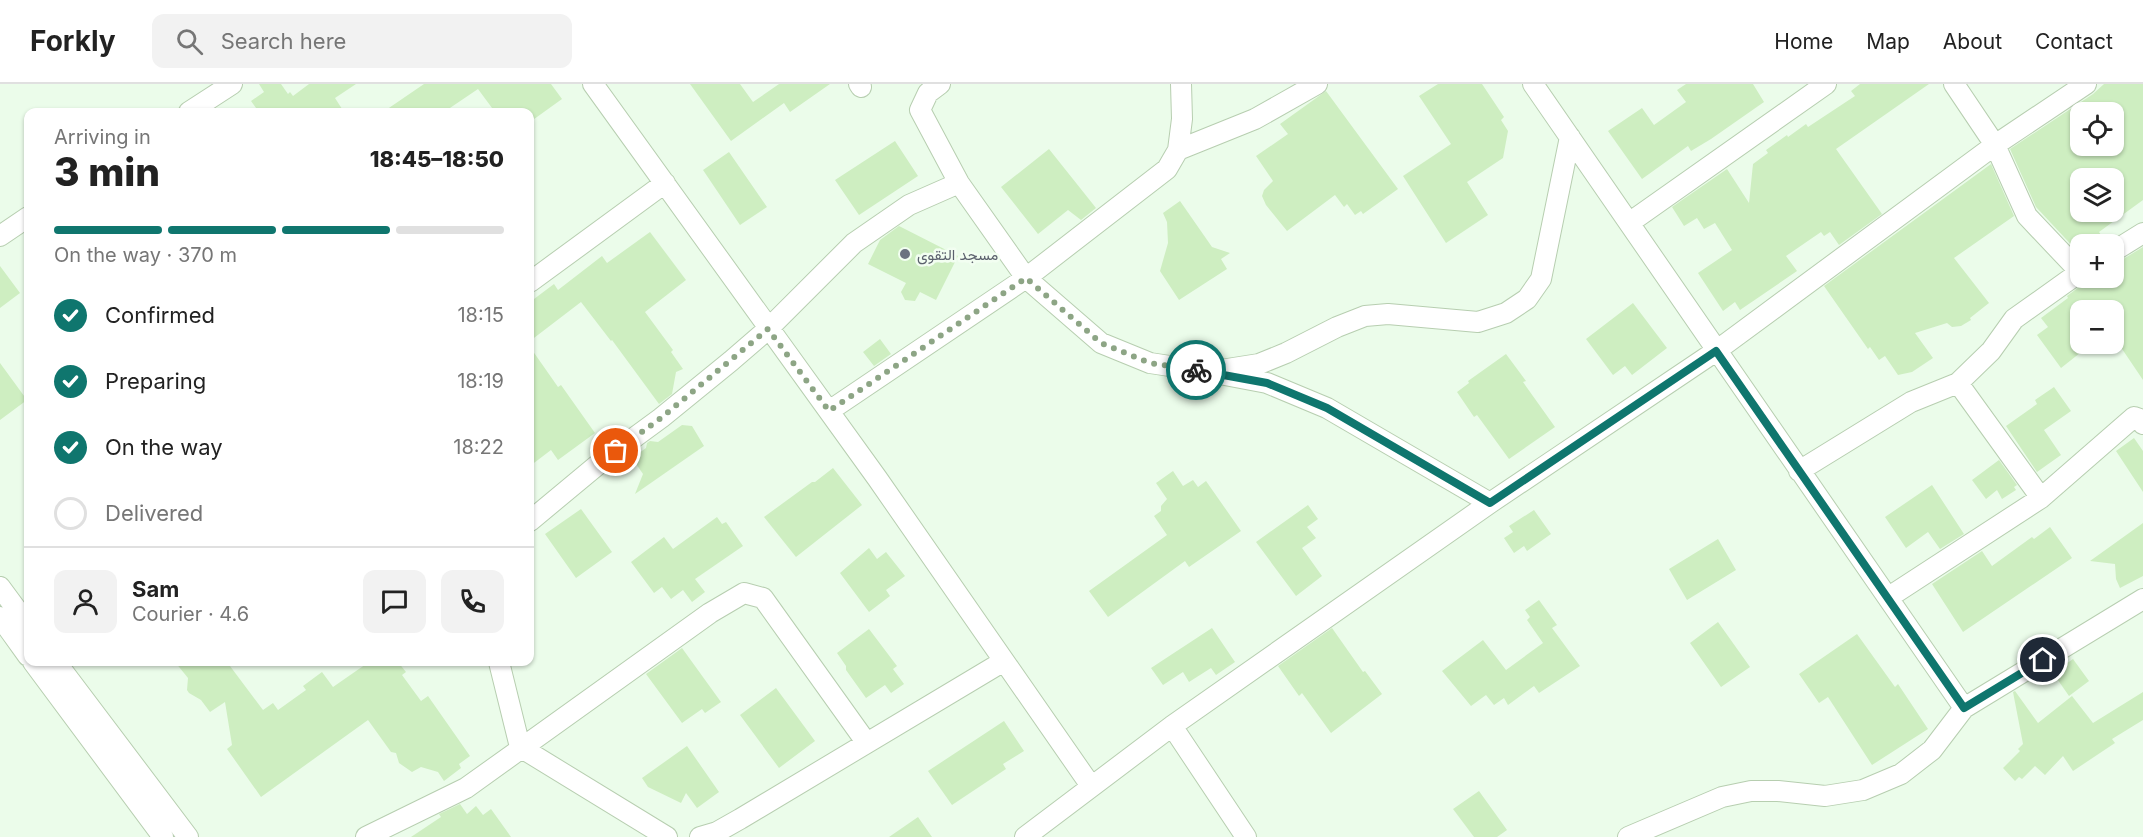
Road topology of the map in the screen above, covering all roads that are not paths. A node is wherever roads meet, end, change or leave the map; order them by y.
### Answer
1 (232, 84) edge
2 (593, 84) edge
3 (940, 84) edge
4 (1181, 84) edge
5 (1317, 84) edge
6 (1826, 84) edge
7 (1954, 84) edge
8 (2086, 84) edge
9 (1539, 86) edge
10 (195, 108) edge
11 (1570, 137) junction
12 (1995, 145) junction
13 (1178, 150) junction
14 (665, 183) junction
15 (959, 183) junction
16 (24, 220) edge
17 (1629, 224) junction
18 (2143, 233) edge
19 (0, 236) edge
20 (2124, 245) edge
21 (2070, 261) edge
22 (1026, 278) junction
23 (534, 279) edge
24 (2070, 279) edge
25 (768, 329) junction
26 (1716, 351) junction
27 (1209, 372) junction
28 (1958, 383) junction
29 (829, 411) junction
30 (2143, 424) edge
31 (1799, 471) junction
32 (2041, 498) junction
33 (1490, 503) junction
34 (534, 518) edge
35 (0, 587) edge
36 (1888, 597) junction
37 (2143, 599) edge
38 (0, 617) edge
39 (24, 620) edge
40 (24, 650) edge
41 (1004, 661) junction
42 (36, 666) edge
43 (59, 666) edge
44 (500, 666) edge
45 (1964, 708) junction
46 (1172, 726) junction
47 (866, 742) junction
48 (520, 747) junction
49 (1091, 786) junction
50 (163, 837) edge
51 (188, 837) edge
52 (366, 837) edge
53 (668, 837) edge
54 (700, 837) edge
55 (1025, 837) edge
56 (1246, 837) edge
57 (1628, 837) edge

1 - 10 street
2 - 14 street
3 - 15 street
4 - 13 street
5 - 13 street
6 - 17 street
7 - 12 street
8 - 12 street
9 - 11 street
11 - 17 street
11 - 27 street
12 - 21 street
12 - 26 street
13 - 22 street
14 - 23 street
14 - 25 street
15 - 22 street
15 - 25 street
16 - 19 street
17 - 26 street
18 - 20 street
22 - 27 street
22 - 29 street
24 - 28 street
25 - 29 street
25 - 34 street
26 - 31 street
26 - 33 street
27 - 33 street
28 - 31 street
28 - 32 street
29 - 41 street
30 - 32 street
31 - 36 street
32 - 36 street
33 - 46 street
35 - 39 street
36 - 45 street
37 - 45 street
38 - 40 street
41 - 47 street
41 - 49 street
42 - 50 street
43 - 51 street
44 - 48 street
45 - 57 street
46 - 49 street
46 - 56 street
47 - 48 street
47 - 54 street
48 - 52 street
48 - 53 street
49 - 55 street

